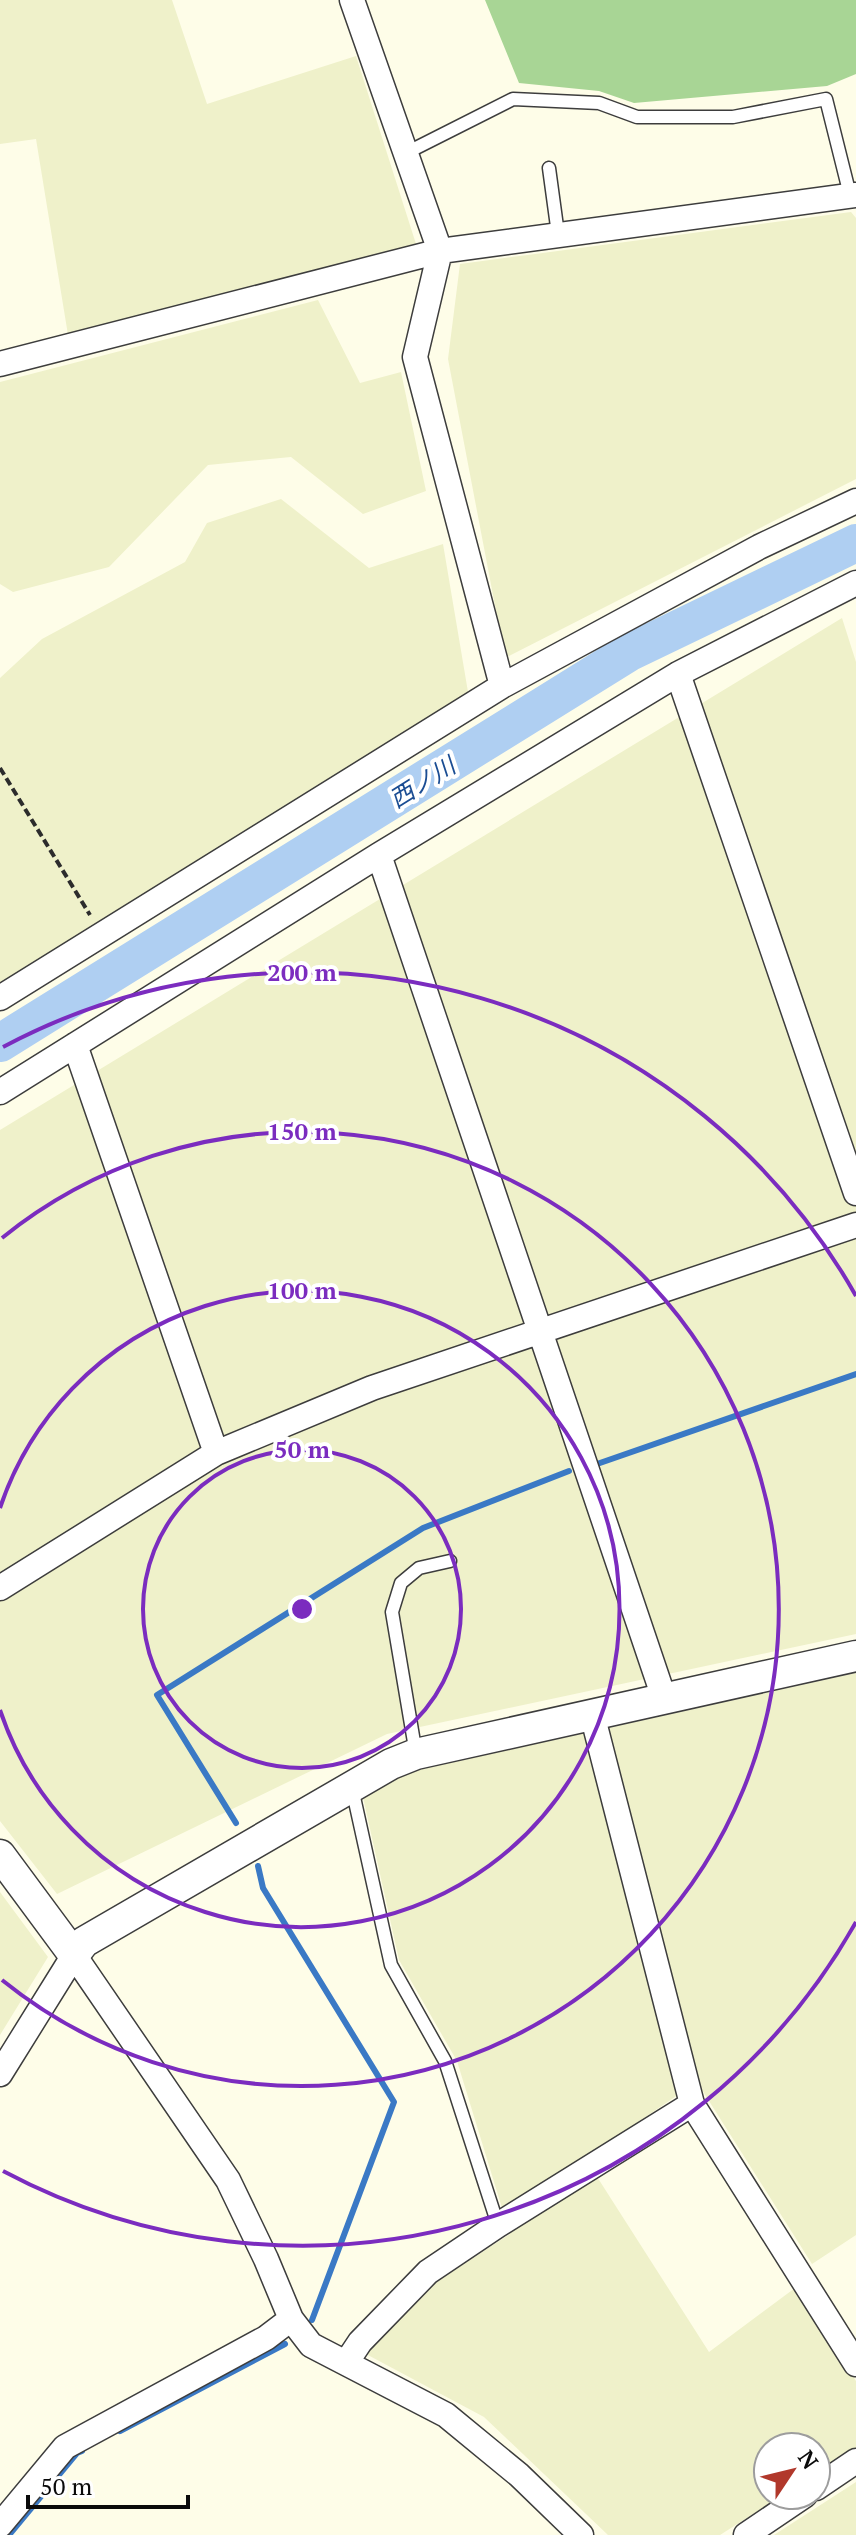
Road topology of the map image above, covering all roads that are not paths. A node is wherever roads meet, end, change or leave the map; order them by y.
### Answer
1 (352, 0) edge
2 (404, 154) junction
3 (549, 168) dead end
4 (853, 195) edge
5 (558, 234) junction
6 (440, 251) junction
7 (0, 364) edge
8 (856, 501) edge
9 (856, 583) edge
10 (678, 674) junction
11 (502, 686) junction
12 (379, 855) junction
13 (0, 998) edge
14 (75, 1045) junction
15 (0, 1092) edge
16 (856, 1193) edge
17 (856, 1225) edge
18 (540, 1332) junction
19 (216, 1453) junction
20 (450, 1561) dead end
21 (0, 1588) edge
22 (856, 1656) edge
23 (664, 1698) junction
24 (592, 1714) junction
25 (416, 1754) junction
26 (352, 1788) junction
27 (0, 1855) edge
28 (74, 1955) junction
29 (0, 2074) edge
30 (692, 2104) junction
31 (498, 2225) junction
32 (291, 2319) junction
33 (346, 2363) junction
34 (856, 2364) edge
35 (856, 2461) edge
36 (832, 2477) edge
37 (781, 2511) edge
38 (0, 2525) edge
39 (581, 2535) edge
40 (746, 2535) edge

1 - 2 street
2 - 4 lane
2 - 6 street
3 - 5 lane
4 - 5 street
5 - 6 street
6 - 7 street
6 - 11 street
8 - 11 street
9 - 10 street
10 - 12 street
10 - 16 street
11 - 13 street
12 - 14 street
12 - 18 street
14 - 15 street
14 - 19 street
17 - 18 street
18 - 19 street
18 - 23 street
19 - 21 street
20 - 25 lane
22 - 23 street
23 - 24 street
24 - 25 street
24 - 30 street
25 - 26 street
26 - 28 street
26 - 31 lane
27 - 28 street
28 - 29 street
28 - 32 street
30 - 31 street
30 - 34 street
31 - 33 street
32 - 33 street
32 - 38 street
33 - 39 street
35 - 36 street
37 - 40 street

